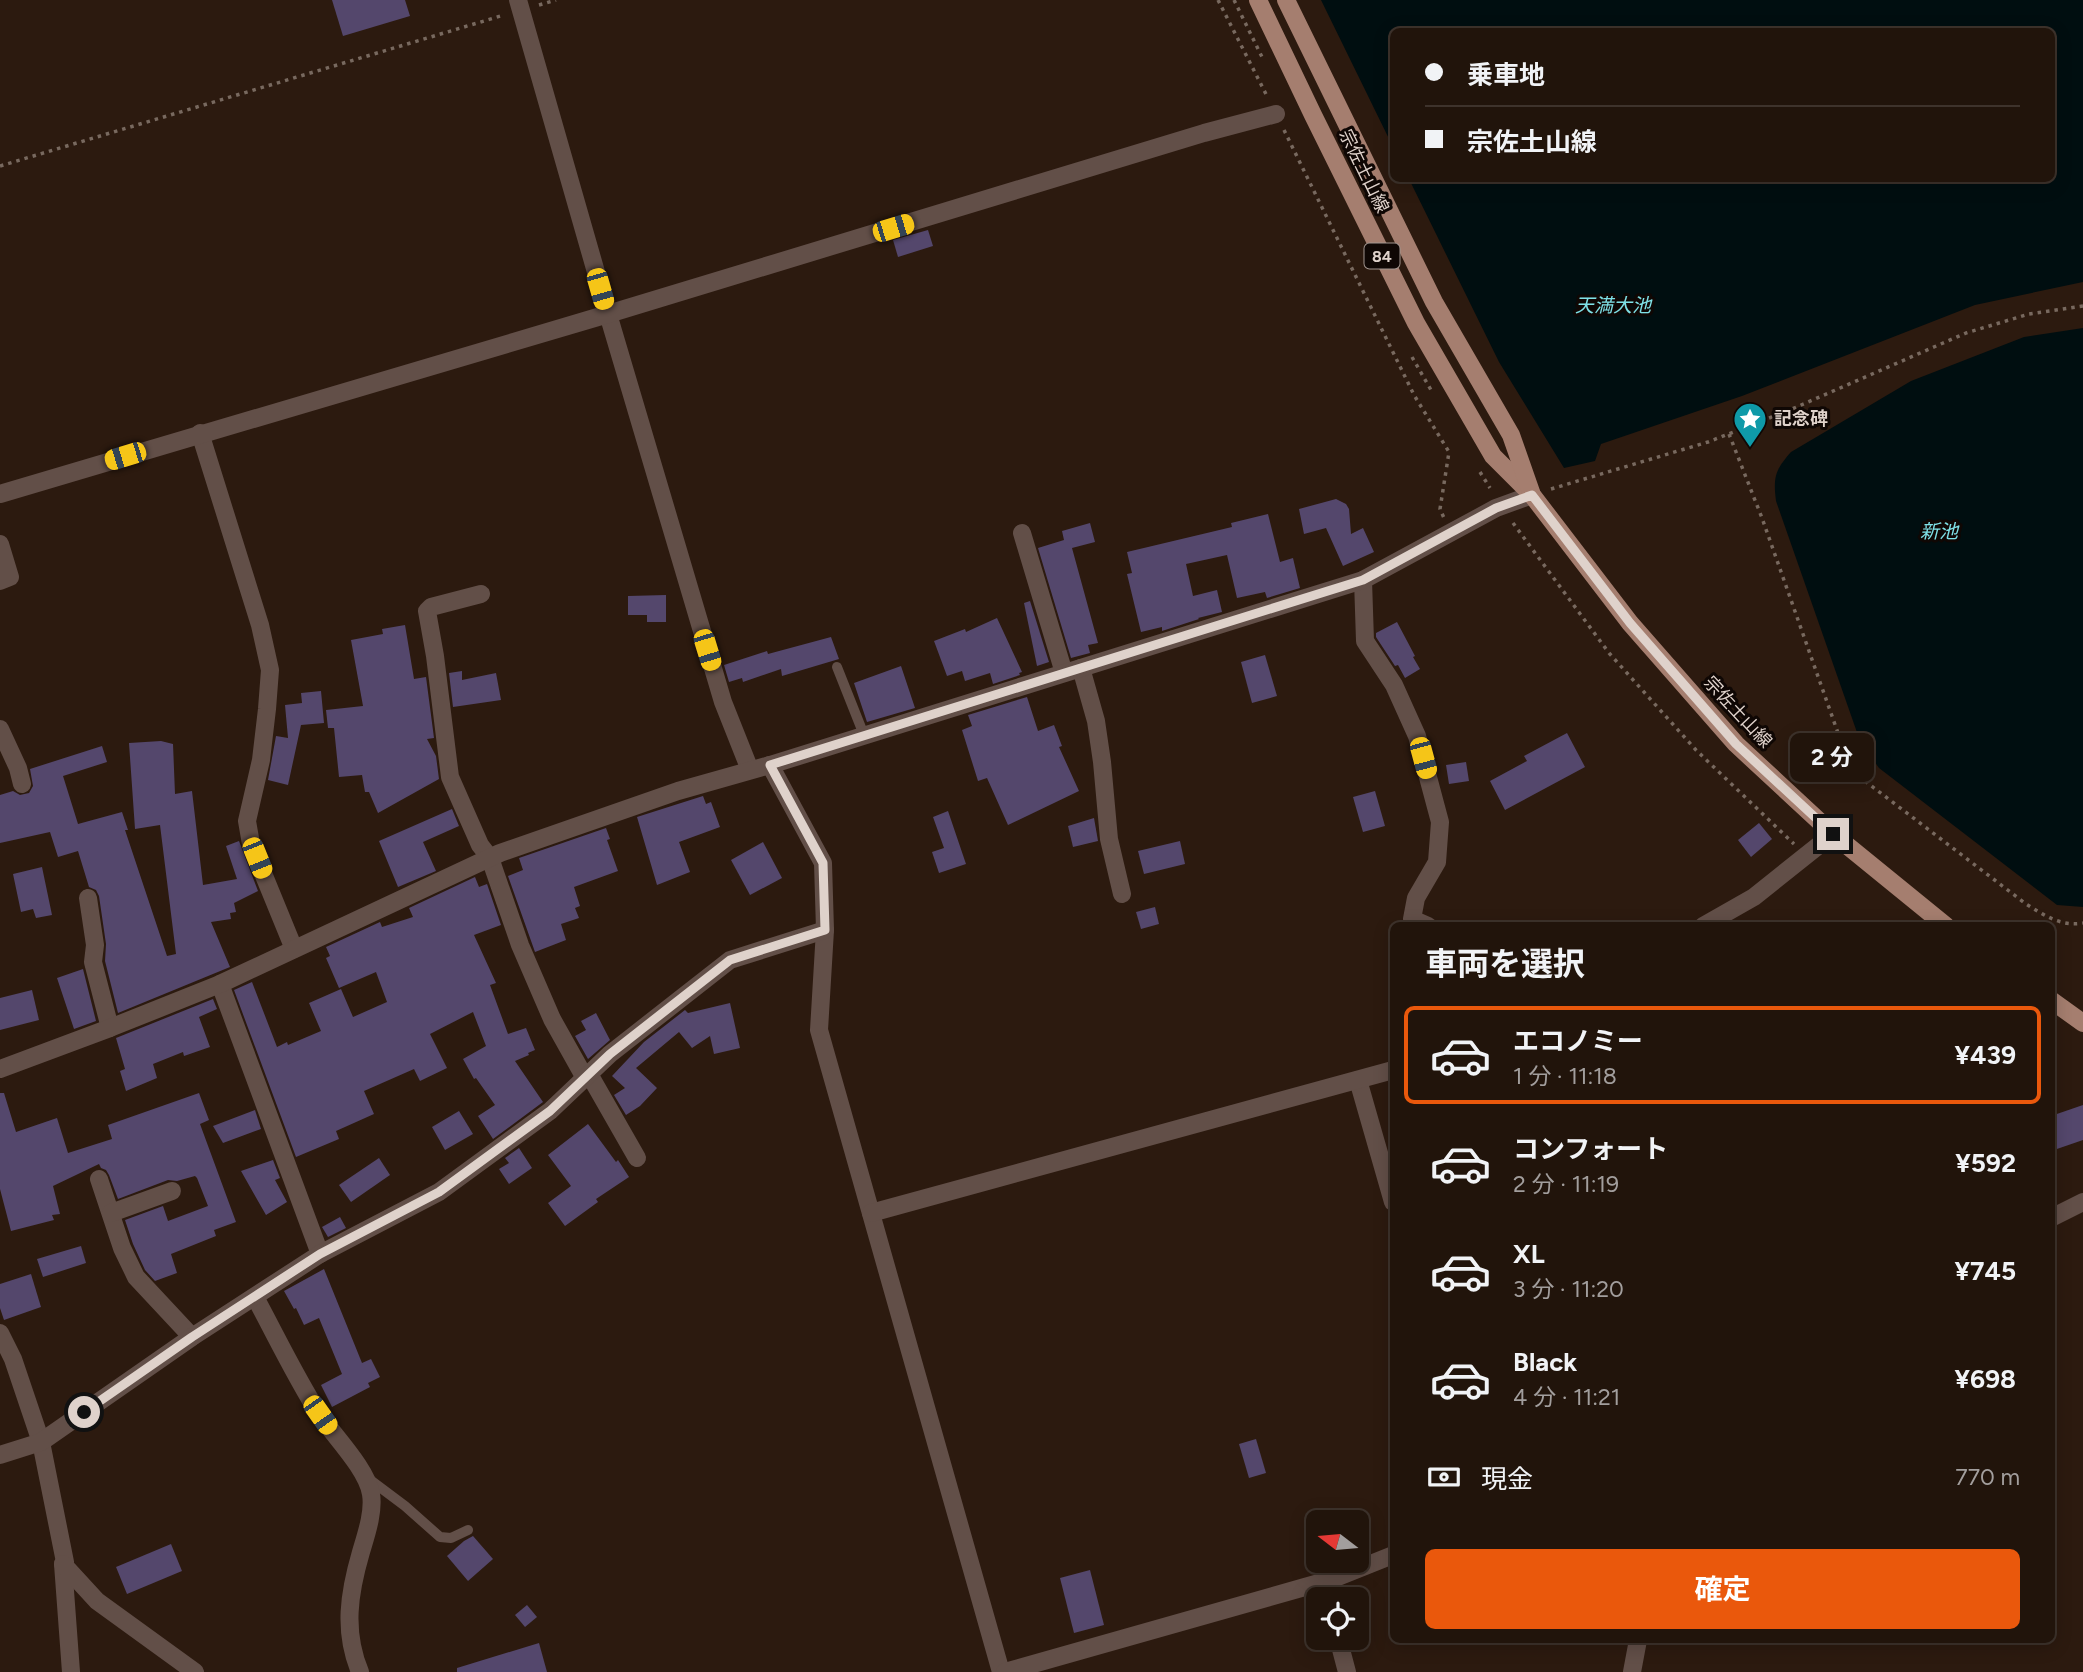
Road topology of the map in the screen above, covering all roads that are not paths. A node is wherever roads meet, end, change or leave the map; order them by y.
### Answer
1 (1258, 0) edge
2 (1286, 0) edge
3 (519, 5) edge
4 (1276, 114) road end
5 (608, 314) junction
6 (200, 433) junction
7 (0, 494) edge
8 (1532, 495) junction
9 (1022, 533) dead end
10 (0, 544) edge
11 (0, 580) edge
12 (1363, 580) junction
13 (481, 594) dead end
14 (837, 667) dead end
15 (1072, 670) junction
16 (0, 729) edge
17 (864, 735) junction
18 (770, 765) junction
19 (750, 770) junction
20 (22, 784) dead end
21 (1833, 834) junction
22 (489, 858) junction
23 (1122, 894) dead end
24 (88, 898) dead end
25 (1419, 922) edge
26 (1712, 922) edge
27 (1942, 922) edge
28 (825, 930) junction
29 (294, 949) junction
30 (220, 984) junction
31 (2055, 1003) edge
32 (2083, 1023) edge
33 (110, 1028) junction
34 (0, 1069) edge
35 (1390, 1071) edge
36 (587, 1076) junction
37 (1358, 1080) junction
38 (637, 1158) dead end
39 (99, 1179) dead end
40 (172, 1191) dead end
41 (1390, 1192) edge
42 (2083, 1202) edge
43 (111, 1213) junction
44 (871, 1213) junction
45 (2055, 1216) edge
46 (320, 1254) junction
47 (255, 1297) junction
48 (0, 1333) edge
49 (192, 1337) junction
50 (41, 1442) junction
51 (0, 1455) edge
52 (366, 1478) junction
53 (468, 1530) dead end
54 (1390, 1557) edge
55 (63, 1564) junction
56 (1332, 1587) edge
57 (1306, 1596) edge
58 (1637, 1643) edge
59 (1342, 1650) edge
60 (71, 1672) edge
61 (195, 1672) edge
62 (360, 1672) edge
63 (1003, 1672) edge
64 (1348, 1672) edge
65 (1632, 1672) edge

1 - 8 main road, 宗佐土山線 / 84
2 - 8 main road, 宗佐土山線 / 84
3 - 5 street
4 - 5 street
5 - 6 street
5 - 19 street
6 - 7 street
6 - 29 street
8 - 12 street
8 - 21 main road, 宗佐土山線 / 84
9 - 15 street
10 - 11 street
12 - 15 street
12 - 25 street
13 - 22 street
14 - 17 lane
15 - 17 street
15 - 23 street
16 - 20 street
17 - 18 street
18 - 19 street
18 - 28 street
19 - 22 street
21 - 26 street
21 - 27 main road, 宗佐土山線 / 84
22 - 29 street
22 - 36 street
24 - 33 street
28 - 36 street
28 - 44 street
29 - 30 street
30 - 33 street
30 - 46 street
31 - 32 main road
33 - 34 street
35 - 37 street
36 - 38 street
36 - 46 street
37 - 41 street
37 - 44 street
39 - 43 street
40 - 43 street
42 - 45 street
43 - 49 street
44 - 63 street
46 - 47 street
47 - 49 street
47 - 52 street
48 - 50 street
49 - 50 street
50 - 51 street
50 - 55 street
52 - 53 lane
52 - 62 street
54 - 56 street
55 - 60 street
55 - 61 street
57 - 63 street
58 - 65 street
59 - 64 street

